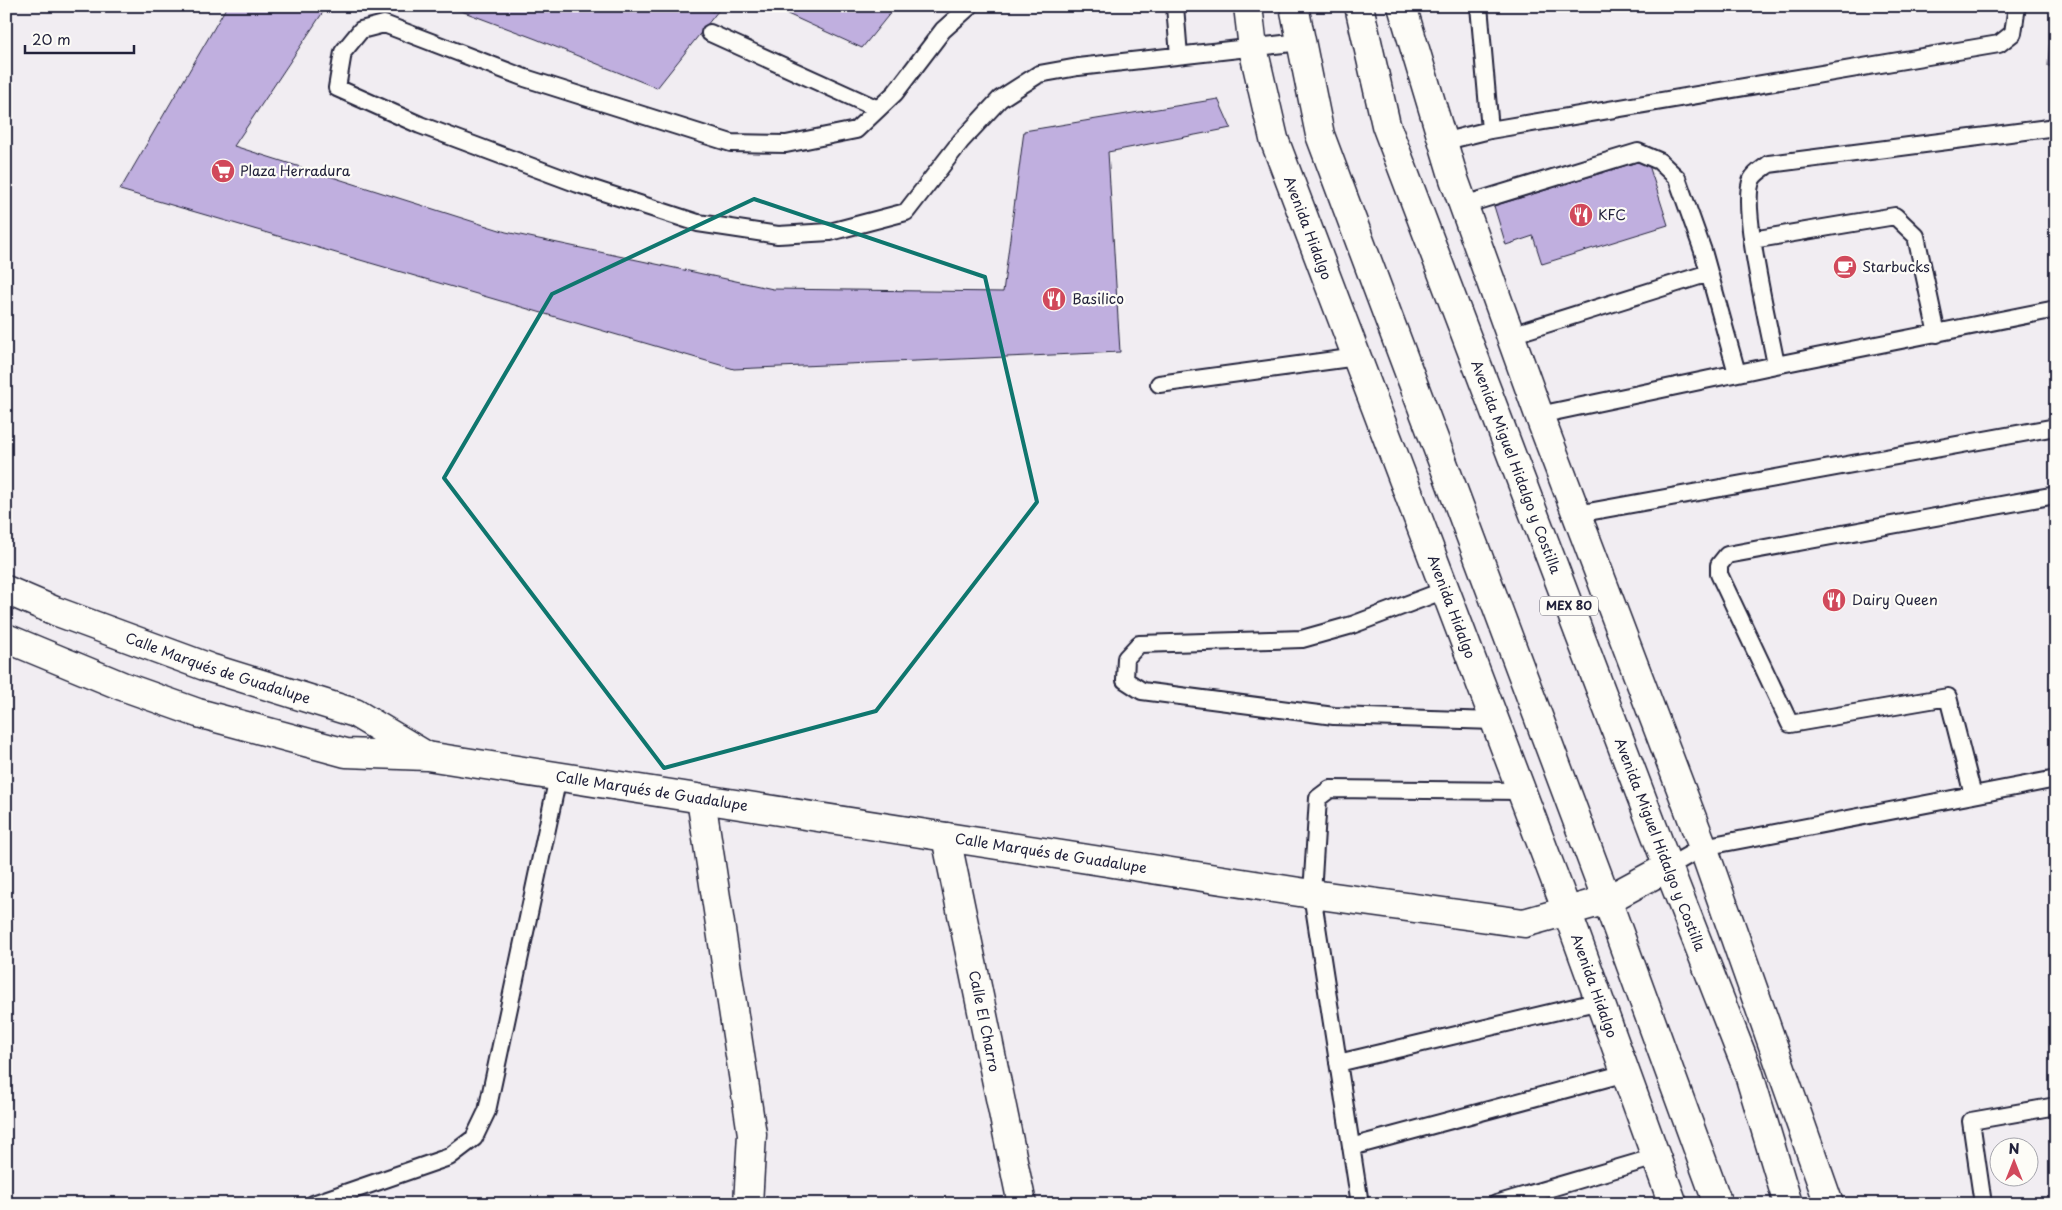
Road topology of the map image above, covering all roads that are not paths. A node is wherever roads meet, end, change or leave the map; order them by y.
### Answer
1 (970, 6) edge
2 (1175, 6) edge
3 (1248, 6) edge
4 (1294, 6) edge
5 (1359, 6) edge
6 (1402, 6) edge
7 (1479, 6) edge
8 (2017, 6) edge
9 (710, 33) dead end
10 (1301, 42) junction
11 (1253, 48) junction
12 (1179, 56) junction
13 (878, 109) junction
14 (2056, 127) edge
15 (1490, 130) junction
16 (1442, 142) junction
17 (1464, 205) junction
18 (1752, 240) junction
19 (1709, 273) junction
20 (2056, 309) edge
21 (1937, 334) junction
22 (1511, 335) junction
23 (1356, 357) junction
24 (1776, 365) junction
25 (1737, 373) junction
26 (1159, 384) dead end
27 (1539, 415) junction
28 (2056, 427) edge
29 (2056, 495) edge
30 (1577, 514) junction
31 (6, 590) edge
32 (1445, 590) junction
33 (6, 638) edge
34 (1495, 721) junction
35 (426, 756) junction
36 (558, 777) junction
37 (2056, 779) edge
38 (1522, 791) junction
39 (1973, 795) junction
40 (701, 799) junction
41 (946, 837) junction
42 (1703, 847) junction
43 (1668, 867) junction
44 (1312, 894) junction
45 (1607, 900) junction
46 (1567, 911) junction
47 (1600, 1002) junction
48 (1338, 1062) junction
49 (1626, 1073) junction
50 (2056, 1106) edge
51 (1351, 1147) junction
52 (1656, 1157) junction
53 (313, 1204) edge
54 (748, 1204) edge
55 (1022, 1204) edge
56 (1360, 1204) edge
57 (1496, 1204) edge
58 (1673, 1204) edge
59 (1718, 1204) edge
60 (1788, 1204) edge
61 (1829, 1204) edge
62 (1983, 1204) edge

1 - 13 lane
2 - 12 lane
3 - 11 street, Avenida Hidalgo
4 - 10 street
5 - 43 street, Avenida Miguel Hidalgo y Costilla / MEX 80
6 - 16 street
7 - 15 lane
8 - 15 lane
9 - 13 lane
10 - 11 lane
10 - 45 street
11 - 12 lane
11 - 23 street, Avenida Hidalgo
12 - 13 lane
14 - 18 lane
15 - 16 lane
16 - 17 street
17 - 19 lane
17 - 22 street
18 - 21 lane
18 - 24 lane
19 - 22 lane
19 - 25 lane
20 - 21 lane
21 - 24 lane
22 - 27 street
23 - 26 lane
23 - 32 street, Avenida Hidalgo
24 - 25 lane
25 - 27 lane
27 - 30 street
28 - 30 lane
29 - 39 lane
30 - 42 street
31 - 35 street, Calle Marqués de Guadalupe
32 - 34 street, Avenida Hidalgo
32 - 34 lane
33 - 35 street, Calle Marqués de Guadalupe
34 - 38 street, Avenida Hidalgo
35 - 36 street, Calle Marqués de Guadalupe
36 - 40 street, Calle Marqués de Guadalupe
36 - 53 lane
37 - 39 lane
38 - 44 lane
38 - 46 street, Avenida Hidalgo
39 - 42 lane
40 - 41 street, Calle Marqués de Guadalupe
40 - 54 street
41 - 44 street, Calle Marqués de Guadalupe
41 - 55 street, Calle El Charro
42 - 43 lane
42 - 61 street
43 - 45 street, Calle Marqués de Guadalupe
43 - 60 street, Avenida Miguel Hidalgo y Costilla / MEX 80
44 - 46 street, Calle Marqués de Guadalupe
44 - 48 lane
45 - 46 street, Calle Marqués de Guadalupe
45 - 59 street
46 - 47 street, Avenida Hidalgo
47 - 48 lane
47 - 49 street, Avenida Hidalgo
48 - 51 lane
49 - 51 lane
49 - 52 street, Avenida Hidalgo
50 - 62 lane
51 - 56 lane
52 - 57 lane
52 - 58 street, Avenida Hidalgo

